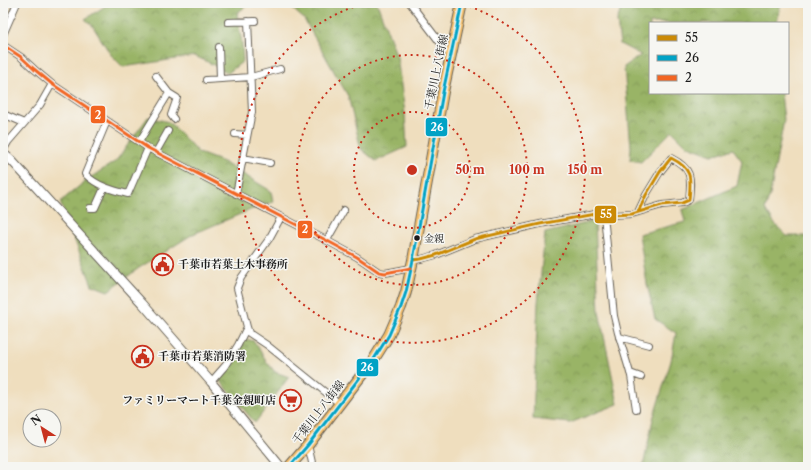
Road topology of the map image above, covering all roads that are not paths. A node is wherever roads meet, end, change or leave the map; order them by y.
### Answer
1 (17, 3) edge
2 (410, 3) edge
3 (462, 3) edge
4 (248, 21) junction
5 (255, 21) dead end
6 (228, 22) dead end
7 (3, 35) edge
8 (3, 45) edge
9 (219, 47) dead end
10 (451, 58) junction
11 (280, 69) dead end
12 (156, 76) dead end
13 (251, 77) junction
14 (220, 79) junction
15 (206, 80) dead end
16 (52, 84) junction
17 (169, 93) junction
18 (3, 114) edge
19 (174, 119) dead end
20 (107, 121) junction
21 (24, 123) junction
22 (168, 131) dead end
23 (235, 134) dead end
24 (247, 135) junction
25 (139, 142) junction
26 (148, 148) junction
27 (3, 152) edge
28 (156, 152) junction
29 (243, 158) junction
30 (270, 163) dead end
31 (104, 188) junction
32 (236, 194) junction
33 (90, 208) dead end
34 (344, 210) dead end
35 (638, 212) junction
36 (604, 215) junction
37 (281, 217) junction
38 (327, 240) junction
39 (412, 264) junction
40 (247, 327) junction
41 (619, 337) junction
42 (649, 345) dead end
43 (630, 373) junction
44 (641, 377) dead end
45 (211, 382) junction
46 (340, 404) junction
47 (636, 409) dead end
48 (308, 445) junction
49 (281, 467) edge
50 (289, 467) edge
51 (313, 467) edge

1 - 7 street
2 - 10 street
3 - 10 main road, 千葉川上八街線
4 - 5 street
4 - 6 street
4 - 13 street
8 - 16 street
9 - 14 street
10 - 39 main road, 千葉川上八街線
11 - 13 street
12 - 17 street
13 - 14 street
13 - 24 street
14 - 15 street
16 - 20 street
16 - 21 street
17 - 19 street
17 - 25 street
18 - 21 street
20 - 25 street
20 - 31 street
21 - 27 street
22 - 28 street
23 - 24 street
24 - 29 street
25 - 26 street
26 - 28 street
26 - 31 street
27 - 45 street
28 - 32 street
29 - 30 street
29 - 32 street
31 - 33 street
32 - 37 street
34 - 38 street
35 - 35 street
35 - 36 street
36 - 39 street
36 - 41 street
37 - 38 street
37 - 40 street
38 - 39 street
39 - 46 main road, 千葉川上八街線
40 - 45 street
40 - 46 street
41 - 42 street
41 - 43 street
43 - 44 street
43 - 47 street
45 - 49 street
46 - 48 main road, 千葉川上八街線
48 - 50 main road, 千葉川上八街線
48 - 51 street

